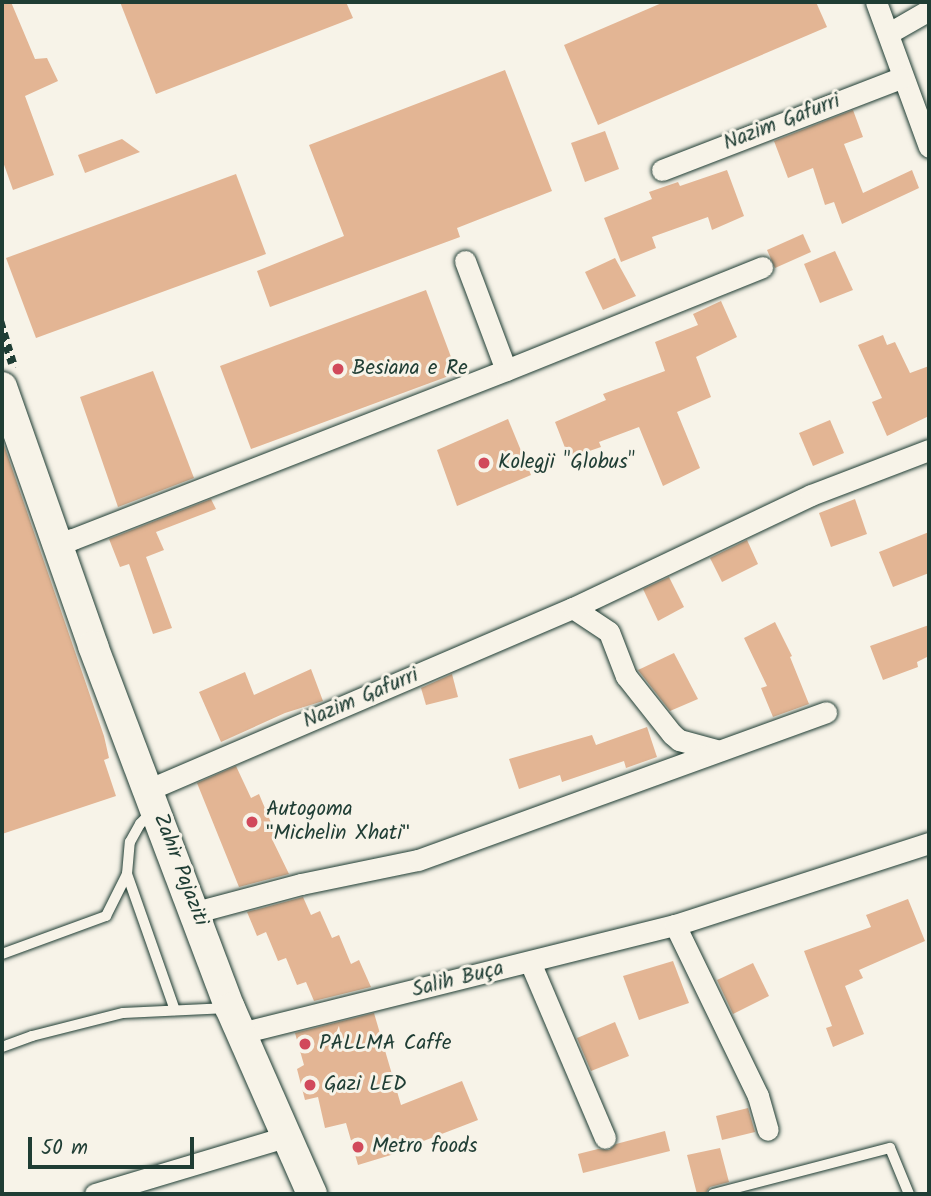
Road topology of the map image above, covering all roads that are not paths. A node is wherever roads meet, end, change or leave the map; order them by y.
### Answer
1 (876, 2) edge
2 (929, 10) edge
3 (889, 33) junction
4 (903, 77) junction
5 (929, 147) edge
6 (662, 170) dead end
7 (465, 261) dead end
8 (762, 267) dead end
9 (506, 370) junction
10 (2, 387) edge
11 (929, 450) edge
12 (58, 542) junction
13 (573, 608) junction
14 (826, 712) dead end
15 (716, 750) junction
16 (153, 798) junction
17 (929, 843) edge
18 (127, 874) junction
19 (196, 912) junction
20 (675, 925) junction
21 (2, 954) edge
22 (530, 962) junction
23 (175, 1010) junction
24 (236, 1020) junction
25 (2, 1047) edge
26 (768, 1130) dead end
27 (288, 1136) junction
28 (605, 1139) dead end
29 (95, 1194) edge
30 (312, 1194) edge
31 (713, 1194) edge
32 (909, 1194) edge

1 - 3 street
2 - 3 street
3 - 4 street
4 - 5 street
4 - 6 street, Nazim Gafurri
7 - 9 street
8 - 9 street
9 - 12 street
10 - 12 main road, Zahir Pajaziti
11 - 13 street, Nazim Gafurri
12 - 16 main road, Zahir Pajaziti
13 - 15 street
13 - 16 street, Nazim Gafurri
14 - 15 street
15 - 19 street
16 - 18 lane
16 - 19 main road, Zahir Pajaziti
17 - 20 street, Salih Buça
18 - 21 lane
18 - 23 lane
19 - 24 main road, Zahir Pajaziti
20 - 22 street, Salih Buça
20 - 26 street
22 - 24 street, Salih Buça
22 - 28 street
23 - 24 lane
23 - 25 lane
24 - 27 main road, Zahir Pajaziti
27 - 29 street
27 - 30 main road, Zahir Pajaziti
31 - 32 lane

